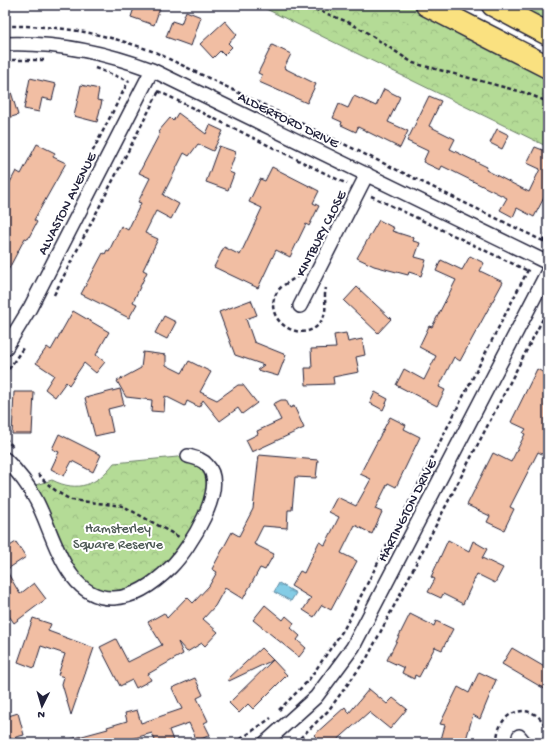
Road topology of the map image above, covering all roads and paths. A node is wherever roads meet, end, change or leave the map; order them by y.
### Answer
1 (310, 5) edge
2 (427, 5) edge
3 (493, 5) edge
4 (548, 34) edge
5 (5, 44) edge
6 (5, 60) edge
7 (51, 60) dead end
8 (93, 68) dead end
9 (548, 68) edge
10 (152, 70) junction
11 (129, 80) dead end
12 (159, 91) dead end
13 (548, 102) edge
14 (368, 174) junction
15 (346, 184) dead end
16 (372, 196) dead end
17 (548, 231) edge
18 (541, 244) dead end
19 (548, 263) edge
20 (548, 271) edge
21 (300, 306) dead end
22 (548, 309) edge
23 (5, 349) edge
24 (5, 438) edge
25 (19, 454) dead end
26 (188, 456) dead end
27 (5, 459) edge
28 (34, 470) dead end
29 (189, 542) junction
30 (277, 711) dead end
31 (272, 716) dead end
32 (268, 742) edge
33 (235, 743) edge
34 (295, 743) edge

1 - 13 path
2 - 9 highway
3 - 4 highway
5 - 10 street, ALDERFORD DRIVE
6 - 7 path
8 - 11 path
10 - 14 street, ALDERFORD DRIVE
10 - 23 street, ALVASTON AVENUE
12 - 15 path
14 - 19 street, ALDERFORD DRIVE
14 - 21 street, KINTBURY CLOSE
16 - 30 path
17 - 18 path
20 - 32 street, HARTINGTON DRIVE
22 - 34 path
24 - 25 path
26 - 29 street
27 - 29 street
28 - 29 path
31 - 33 path

